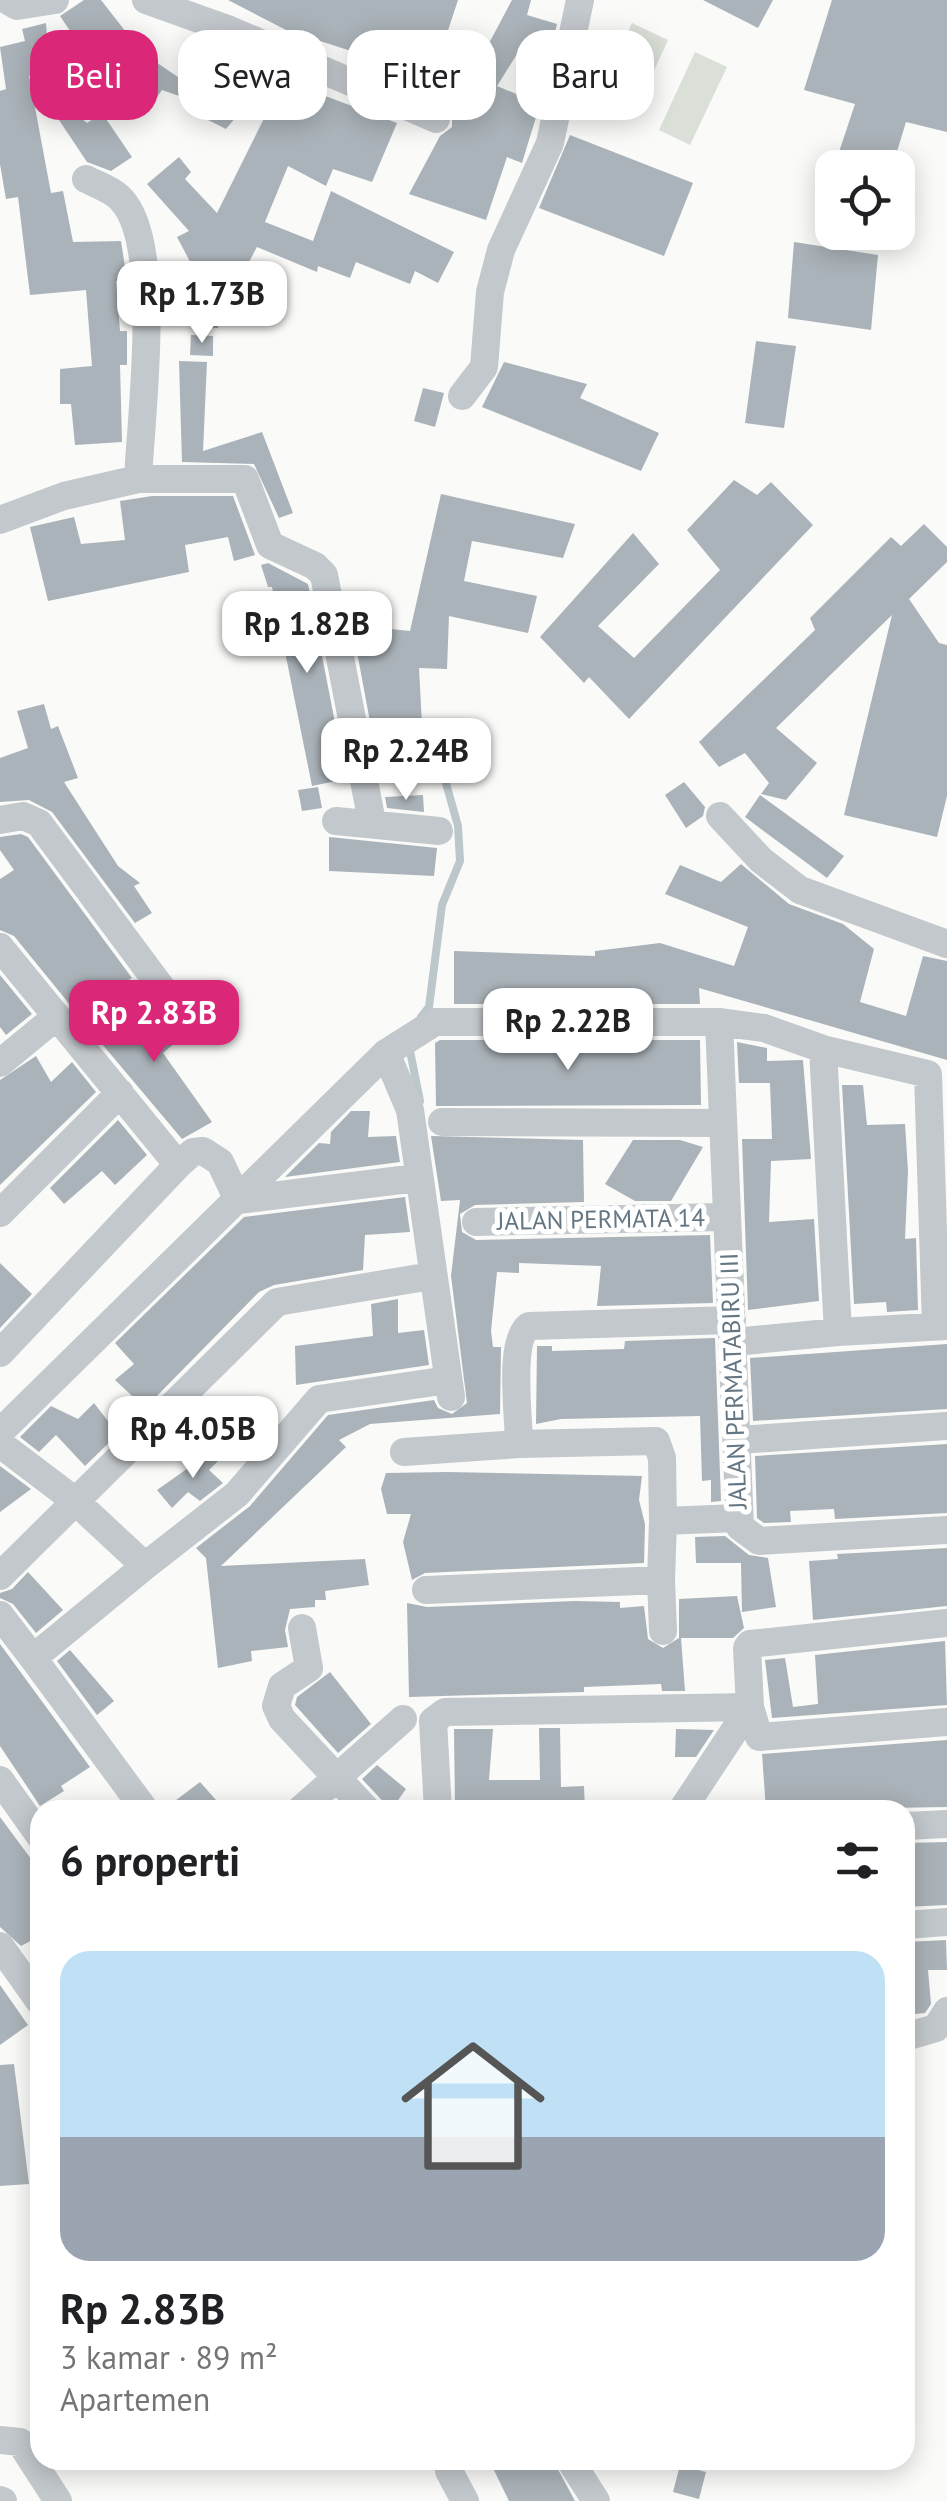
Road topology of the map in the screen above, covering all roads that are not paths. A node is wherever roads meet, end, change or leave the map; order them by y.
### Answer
1 (7, 0) edge
2 (55, 0) edge
3 (146, 0) edge
4 (580, 0) edge
5 (347, 81) edge
6 (86, 179) dead end
7 (462, 396) dead end
8 (138, 478) junction
9 (0, 520) edge
10 (720, 816) dead end
11 (0, 820) edge
12 (336, 821) dead end
13 (372, 822) junction
14 (439, 831) dead end
15 (947, 944) edge
16 (0, 947) edge
17 (56, 1016) junction
18 (184, 1018) dead end
19 (719, 1022) junction
20 (823, 1049) junction
21 (386, 1053) junction
22 (0, 1063) edge
23 (938, 1070) edge
24 (120, 1093) junction
25 (442, 1122) dead end
26 (720, 1124) junction
27 (178, 1165) junction
28 (417, 1178) junction
29 (238, 1200) junction
30 (0, 1213) edge
31 (726, 1217) junction
32 (476, 1222) dead end
33 (430, 1276) junction
34 (942, 1326) edge
35 (733, 1331) junction
36 (838, 1332) junction
37 (0, 1353) edge
38 (947, 1426) edge
39 (0, 1432) edge
40 (738, 1440) junction
41 (0, 1444) edge
42 (519, 1444) junction
43 (404, 1452) dead end
44 (74, 1500) junction
45 (738, 1518) junction
46 (662, 1521) junction
47 (947, 1530) edge
48 (144, 1566) junction
49 (0, 1576) edge
50 (661, 1580) junction
51 (426, 1590) dead end
52 (0, 1616) edge
53 (947, 1623) edge
54 (302, 1628) dead end
55 (663, 1631) dead end
56 (32, 1658) junction
57 (750, 1707) junction
58 (403, 1719) dead end
59 (947, 1722) edge
60 (335, 1777) junction
61 (0, 1780) edge
62 (138, 1800) edge
63 (311, 1800) edge
64 (357, 1800) edge
65 (437, 1800) edge
66 (689, 1800) edge
67 (30, 1822) edge
68 (947, 1824) edge
69 (915, 1826) edge
70 (947, 1922) edge
71 (915, 1924) edge
72 (0, 1946) edge
73 (30, 1988) edge
74 (947, 2011) edge
75 (915, 2034) edge
76 (0, 2440) edge
77 (30, 2458) edge
78 (38, 2470) edge
79 (576, 2470) edge
80 (449, 2471) dead end
81 (58, 2501) edge
82 (465, 2501) edge
83 (596, 2501) edge

1 - 2 street
3 - 5 street
4 - 7 street
6 - 8 street
8 - 9 street
8 - 13 street
10 - 15 street
11 - 18 street
12 - 13 street
13 - 14 street
16 - 17 street
17 - 22 street
17 - 24 street
19 - 20 street
19 - 21 street
19 - 26 street, JALAN PERMATABIRU III
20 - 23 street
20 - 36 street
21 - 28 street
21 - 29 street
23 - 34 street
24 - 27 street
24 - 30 street
25 - 26 street
26 - 31 street, JALAN PERMATABIRU III
27 - 29 street
27 - 37 street
28 - 29 street
28 - 33 street
29 - 39 street
31 - 32 street, JALAN PERMATA 14
31 - 35 street, JALAN PERMATABIRU III
33 - 44 street
33 - 48 street
34 - 36 street
35 - 36 street
35 - 40 street, JALAN PERMATABIRU III
35 - 42 street
38 - 40 street
40 - 45 street, JALAN PERMATABIRU III
41 - 44 street
42 - 43 street
42 - 46 street
44 - 48 street
44 - 49 street
45 - 46 street
45 - 47 street, JALAN PERMATABIRU III
46 - 50 street
48 - 56 street
50 - 51 street
50 - 55 street
52 - 56 street
53 - 57 street
54 - 60 street
56 - 62 street
57 - 59 street
57 - 65 street
57 - 66 street
58 - 60 street
60 - 63 street
60 - 64 street
61 - 67 street
68 - 69 street
70 - 71 street
72 - 73 street
74 - 75 street
76 - 77 street
78 - 81 street
79 - 83 street
80 - 82 street

